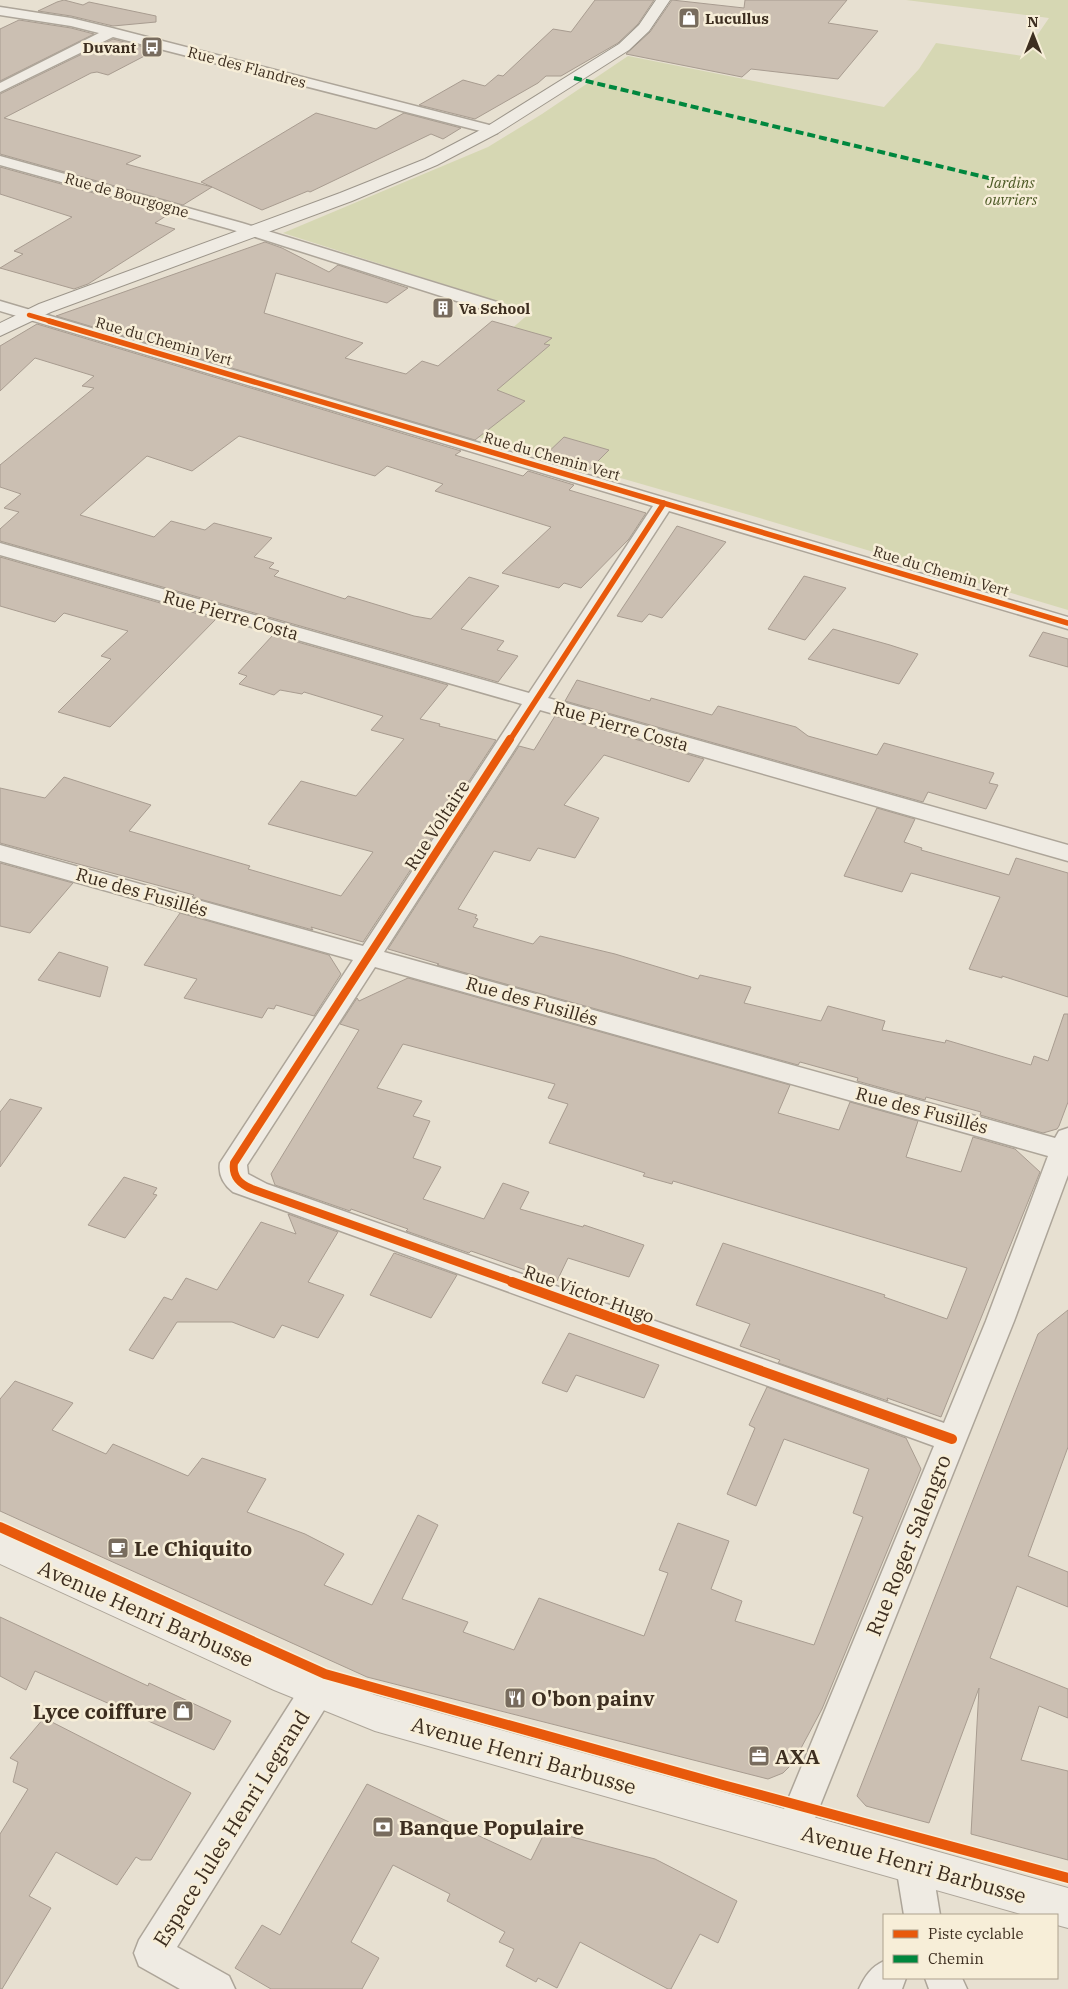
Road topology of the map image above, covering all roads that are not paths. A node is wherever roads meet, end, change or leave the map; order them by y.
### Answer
1 (664, 0) edge
2 (0, 11) edge
3 (112, 32) junction
4 (0, 88) edge
5 (492, 130) junction
6 (0, 160) edge
7 (253, 232) junction
8 (0, 306) edge
9 (491, 306) dead end
10 (29, 315) junction
11 (0, 330) edge
12 (664, 503) junction
13 (0, 549) edge
14 (1068, 623) edge
15 (534, 701) junction
16 (0, 853) edge
17 (1068, 854) edge
18 (370, 956) junction
19 (1066, 1147) edge
20 (234, 1163) joint
21 (952, 1439) junction
22 (0, 1547) edge
23 (317, 1691) junction
24 (793, 1830) junction
25 (914, 1866) junction
26 (1068, 1908) edge
27 (922, 1914) edge
28 (887, 1979) edge
29 (216, 1989) edge
30 (878, 1989) edge

1 - 5 main road
2 - 3 street, Rue des Flandres
3 - 4 street
3 - 5 street, Rue des Flandres
5 - 7 main road
6 - 7 street, Rue de Bourgogne
7 - 9 street, Rue de Bourgogne
7 - 10 main road
8 - 10 street, Rue du Chemin Vert
10 - 11 main road
10 - 12 street, Rue du Chemin Vert
12 - 14 street, Rue du Chemin Vert
12 - 15 street, Rue Voltaire
13 - 15 street, Rue Pierre Costa
15 - 17 street, Rue Pierre Costa
15 - 18 street, Rue Voltaire
16 - 18 street, Rue des Fusillés
18 - 19 street, Rue des Fusillés
18 - 20 street, Rue Voltaire
19 - 21 street, Rue Roger Salengro
20 - 21 street, Rue Victor Hugo
21 - 24 street, Rue Roger Salengro
22 - 23 main road, Avenue Henri Barbusse
23 - 24 main road, Avenue Henri Barbusse
23 - 29 street, Espace Jules Henri Legrand
24 - 25 main road, Avenue Henri Barbusse
25 - 26 main road, Avenue Henri Barbusse
25 - 27 street
28 - 30 street

